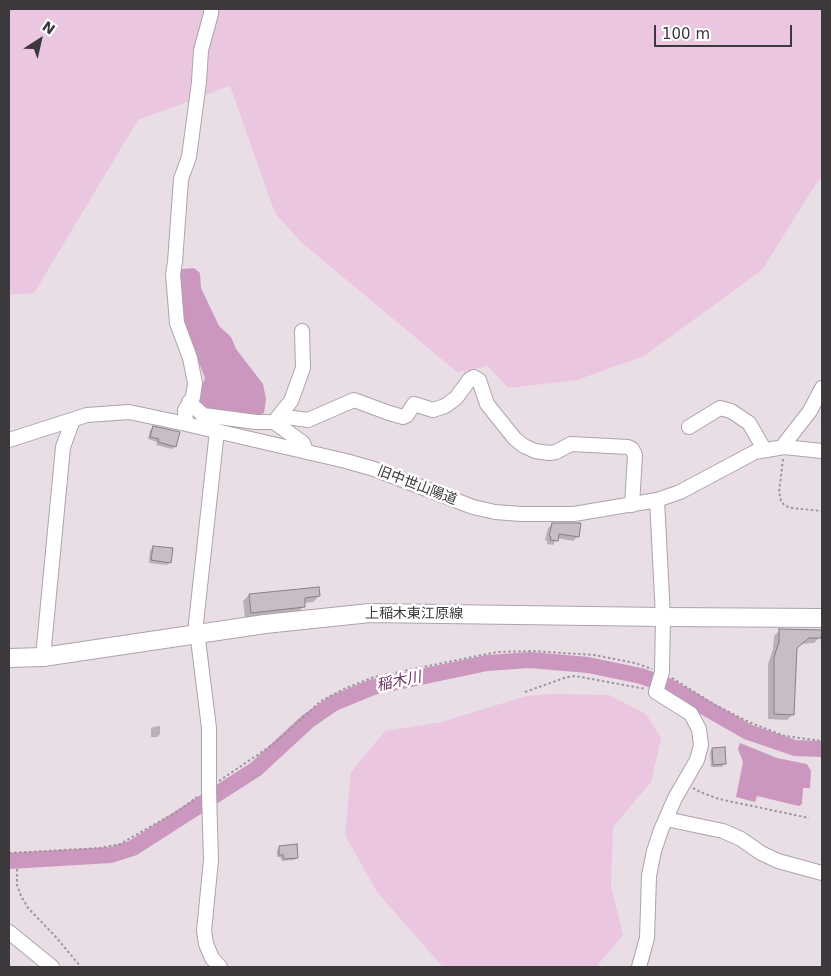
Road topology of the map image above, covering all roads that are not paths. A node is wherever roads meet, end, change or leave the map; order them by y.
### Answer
1 (211, 9) edge
2 (302, 331) dead end
3 (822, 388) edge
4 (189, 402) junction
5 (276, 419) junction
6 (73, 420) junction
7 (256, 422) junction
8 (186, 424) junction
9 (690, 427) dead end
10 (220, 432) junction
11 (9, 440) edge
12 (784, 447) junction
13 (764, 450) junction
14 (306, 451) junction
15 (822, 451) edge
16 (657, 500) junction
17 (632, 505) junction
18 (663, 618) junction
19 (822, 618) edge
20 (196, 635) junction
21 (44, 657) junction
22 (9, 658) edge
23 (666, 818) junction
24 (822, 873) edge
25 (9, 932) edge
26 (52, 967) edge
27 (220, 967) edge
28 (639, 967) edge

1 - 4 street
2 - 5 street
3 - 12 street
4 - 7 street
4 - 8 street
5 - 7 street
5 - 14 street
5 - 17 street
6 - 8 street, 旧中世山陽道
6 - 11 street, 旧中世山陽道
6 - 21 street
7 - 10 street
8 - 10 street, 旧中世山陽道
9 - 13 street
10 - 14 street, 旧中世山陽道
10 - 20 street
12 - 13 street, 旧中世山陽道
12 - 15 street, 旧中世山陽道
13 - 16 street, 旧中世山陽道
14 - 17 street, 旧中世山陽道
16 - 17 street, 旧中世山陽道
16 - 18 street
18 - 19 main road, 上稲木東江原線
18 - 20 main road, 上稲木東江原線
18 - 23 street
20 - 21 main road, 上稲木東江原線
20 - 27 street
21 - 22 main road, 上稲木東江原線
23 - 24 street
23 - 28 street
25 - 26 street

